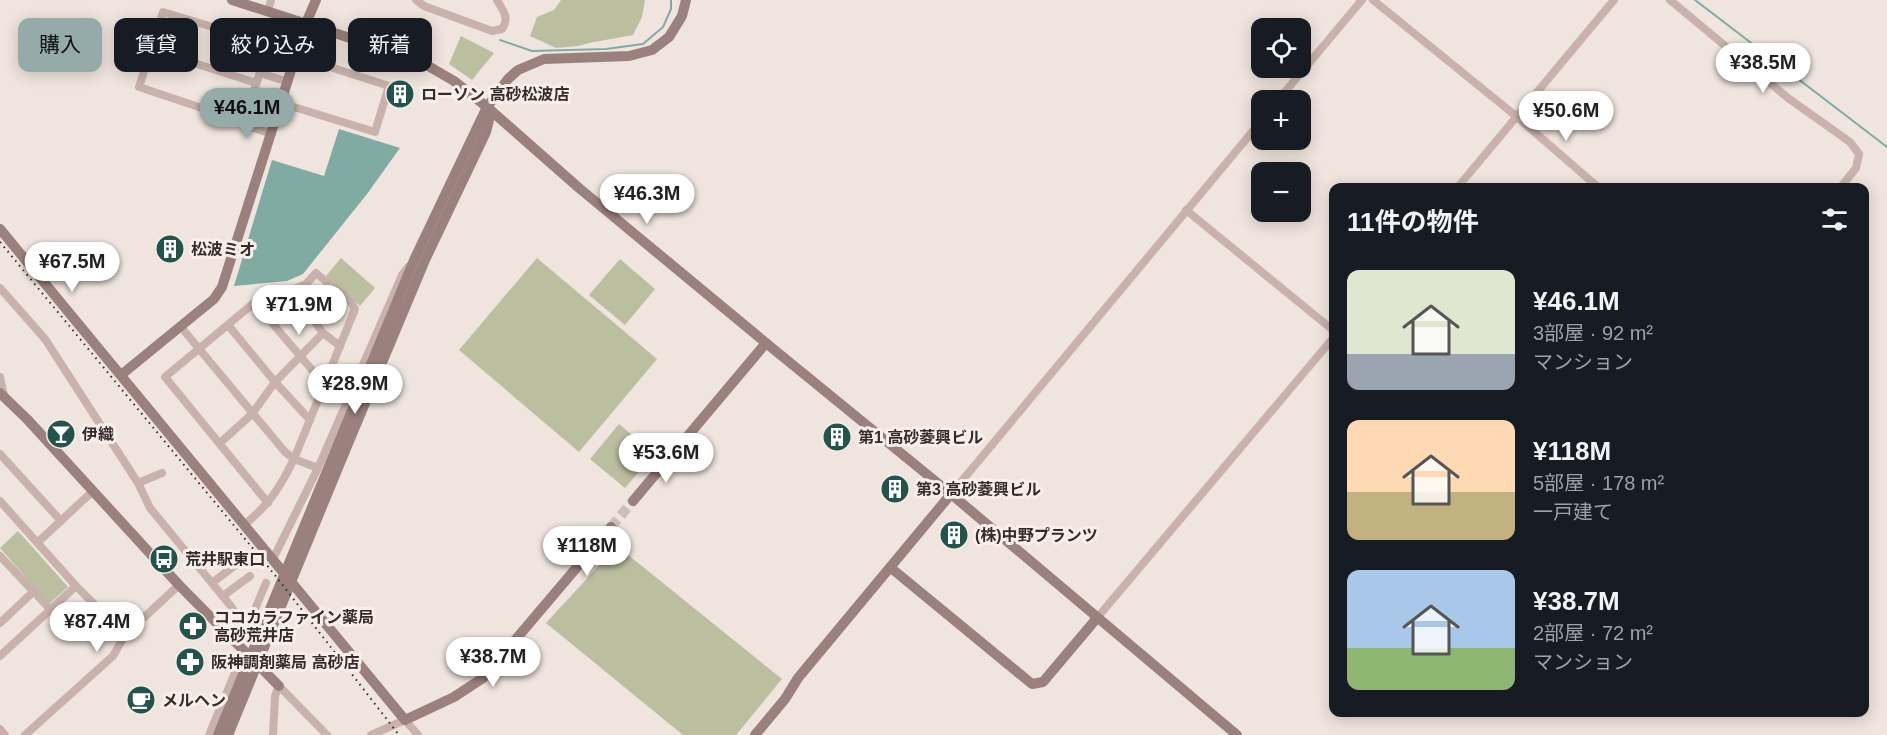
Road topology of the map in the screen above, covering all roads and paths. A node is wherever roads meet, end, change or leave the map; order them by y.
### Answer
1 (232, 0) edge
2 (271, 0) edge
3 (316, 0) edge
4 (416, 0) edge
5 (497, 0) edge
6 (686, 0) edge
7 (1362, 0) edge
8 (1373, 0) edge
9 (1614, 0) edge
10 (1670, 0) edge
11 (268, 11) junction
12 (161, 18) edge
13 (183, 18) edge
14 (290, 18) edge
15 (308, 18) edge
16 (198, 23) edge
17 (336, 33) edge
18 (198, 64) edge
19 (336, 69) edge
20 (144, 72) edge
21 (291, 72) edge
22 (260, 74) junction
23 (288, 82) junction
24 (256, 83) junction
25 (1286, 90) edge
26 (281, 103) junction
27 (487, 107) junction
28 (1516, 116) junction
29 (244, 122) junction
30 (1251, 133) edge
31 (272, 134) junction
32 (1461, 183) edge
33 (1593, 183) edge
34 (1844, 183) edge
35 (1186, 210) junction
36 (0, 229) edge
37 (415, 258) junction
38 (0, 288) edge
39 (292, 290) junction
40 (255, 303) junction
41 (228, 325) junction
42 (181, 327) junction
43 (1329, 327) edge
44 (323, 333) junction
45 (1329, 342) edge
46 (766, 343) junction
47 (340, 346) junction
48 (199, 349) junction
49 (300, 357) junction
50 (122, 375) junction
51 (0, 377) edge
52 (275, 382) junction
53 (325, 385) junction
54 (1, 396) edge
55 (252, 414) junction
56 (310, 420) junction
57 (220, 443) junction
58 (342, 444) junction
59 (0, 454) edge
60 (294, 459) junction
61 (318, 468) junction
62 (166, 482) dead end
63 (138, 483) junction
64 (93, 491) junction
65 (951, 494) junction
66 (0, 501) edge
67 (633, 501) tunnel mouth
68 (268, 503) junction
69 (61, 521) junction
70 (244, 524) junction
71 (611, 527) tunnel mouth
72 (38, 542) junction
73 (0, 556) edge
74 (273, 558) junction
75 (238, 563) dead end
76 (891, 568) junction
77 (250, 576) dead end
78 (212, 583) junction
79 (266, 583) dead end
80 (179, 585) junction
81 (76, 586) junction
82 (33, 592) junction
83 (223, 596) junction
84 (51, 610) junction
85 (1097, 618) junction
86 (1, 619) edge
87 (242, 630) junction
88 (125, 635) junction
89 (233, 641) junction
90 (244, 651) junction
91 (0, 656) edge
92 (279, 686) junction
93 (405, 720) junction
94 (0, 729) edge
95 (224, 732) edge
96 (6, 735) edge
97 (25, 735) edge
98 (209, 735) edge
99 (273, 735) edge
100 (327, 735) edge
101 (371, 735) edge
102 (418, 735) edge
103 (755, 735) edge
104 (1237, 735) edge

1 - 11 street
2 - 11 street
3 - 15 street
4 - 5 street
6 - 27 street
7 - 25 street
8 - 28 street
9 - 28 street
10 - 34 street
11 - 14 street
12 - 13 street
16 - 22 street
17 - 27 street
18 - 24 street
19 - 26 street
20 - 29 street
21 - 23 street
22 - 23 street
22 - 24 street
23 - 26 street
24 - 29 street
26 - 31 street
27 - 37 street
27 - 46 street
27 - 58 street
28 - 32 street
28 - 33 street
29 - 31 street
30 - 35 street
31 - 42 street
35 - 43 street
35 - 65 street
36 - 50 street
37 - 58 street
37 - 61 street
38 - 63 street
39 - 40 street
39 - 44 street
39 - 47 street
40 - 41 street
40 - 49 street
41 - 48 street
41 - 52 street
42 - 48 street
42 - 50 street
44 - 47 street
44 - 49 street
45 - 85 street
46 - 65 street
46 - 67 street
47 - 53 street
48 - 55 street
48 - 57 street
49 - 52 street
49 - 53 street
50 - 70 street
51 - 54 street
52 - 55 street
52 - 56 street
53 - 56 street
54 - 64 street
55 - 57 street
55 - 60 street
56 - 60 street
57 - 68 street
58 - 95 street
59 - 69 street
60 - 61 street
60 - 68 street
61 - 74 street
62 - 63 street
63 - 78 street
64 - 69 street
64 - 80 street
65 - 76 street
65 - 85 street
66 - 72 street
68 - 70 street
69 - 72 street
70 - 74 street
71 - 93 street
72 - 81 street
73 - 82 street
74 - 93 street
75 - 78 street
76 - 85 street
76 - 103 street
77 - 83 street
78 - 83 street
79 - 87 street
80 - 88 street
80 - 89 street
81 - 84 street
81 - 88 street
82 - 84 street
82 - 86 street
83 - 87 street
84 - 91 street
85 - 104 street
87 - 89 street
88 - 97 street
89 - 90 street
90 - 92 street
90 - 98 street
92 - 99 street
92 - 100 street
93 - 101 street
93 - 102 street
94 - 96 street

